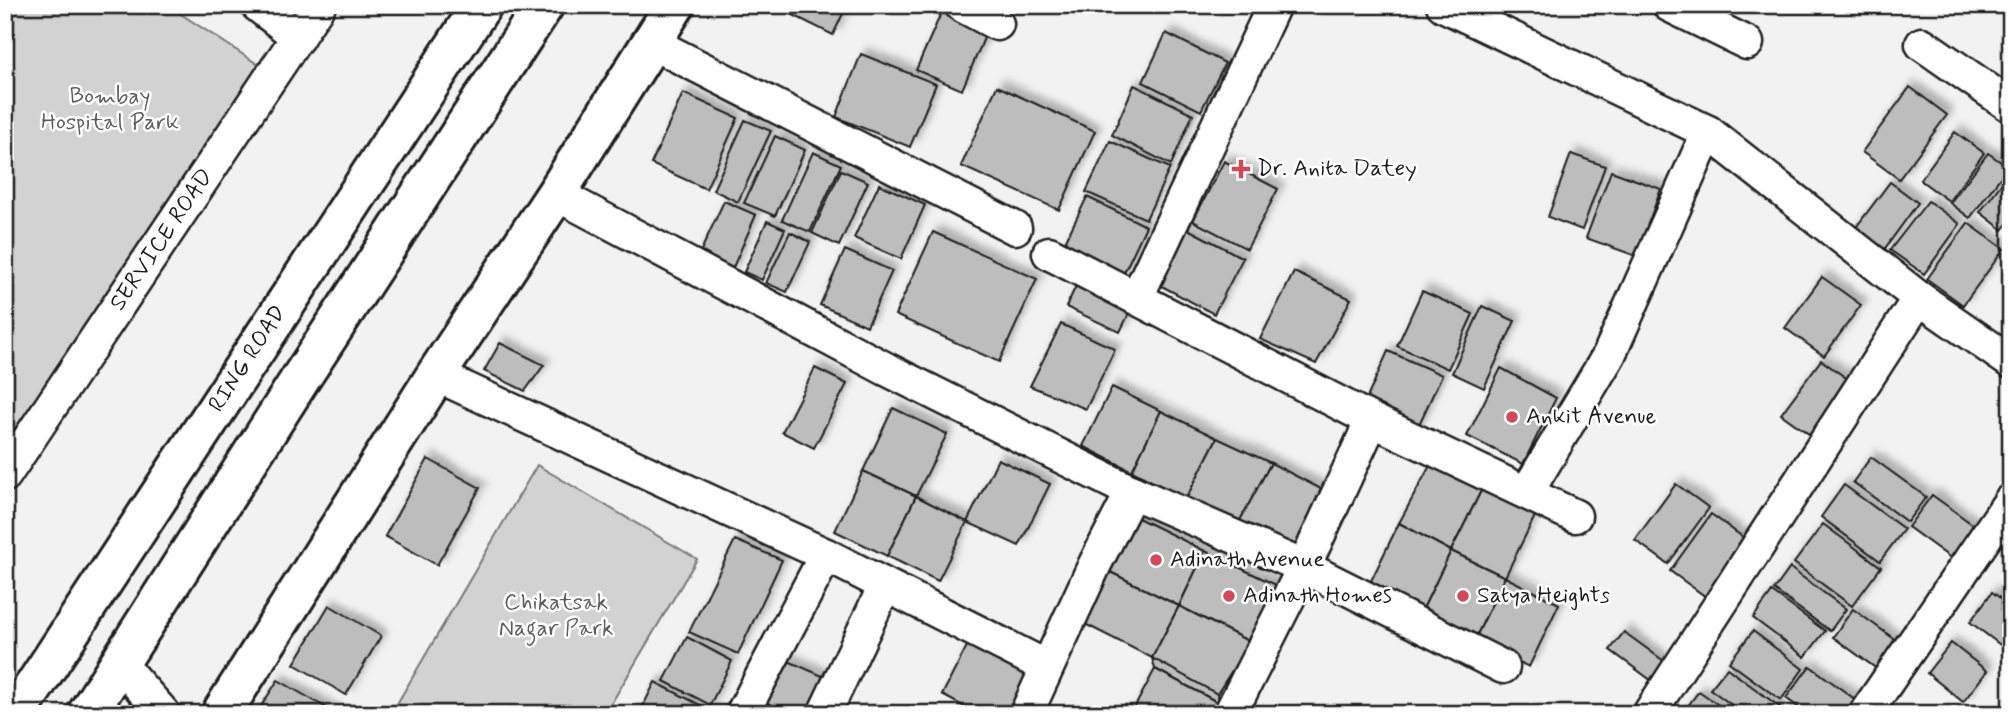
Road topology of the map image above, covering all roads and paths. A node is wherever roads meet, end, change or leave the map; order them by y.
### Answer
1 (257, 5) edge
2 (319, 5) edge
3 (481, 5) edge
4 (544, 5) edge
5 (674, 5) edge
6 (961, 5) edge
7 (1274, 5) edge
8 (1669, 5) edge
9 (1459, 9) edge
10 (997, 24) dead end
11 (298, 37) junction
12 (652, 43) junction
13 (1747, 43) dead end
14 (1922, 44) dead end
15 (2011, 106) edge
16 (1708, 131) junction
17 (556, 194) junction
18 (1016, 228) dead end
19 (1049, 253) dead end
20 (1137, 298) junction
21 (1919, 298) junction
22 (2011, 362) edge
23 (436, 375) junction
24 (1372, 420) junction
25 (5, 475) edge
26 (1132, 492) junction
27 (1527, 492) junction
28 (2011, 500) edge
29 (1575, 516) dead end
30 (826, 555) junction
31 (1304, 567) junction
32 (885, 586) junction
33 (120, 663) junction
34 (1047, 667) junction
35 (1503, 667) dead end
36 (16, 714) edge
37 (87, 714) edge
38 (164, 714) edge
39 (221, 714) edge
40 (742, 714) edge
41 (824, 714) edge
42 (1026, 714) edge
43 (1230, 714) edge
44 (1648, 714) edge
45 (1865, 714) edge

1 - 11 street
2 - 11 street, SERVICE ROAD
3 - 36 main road, RING ROAD
4 - 33 main road
5 - 12 main road
6 - 10 street
7 - 20 street
8 - 13 street
9 - 16 street
11 - 25 street, SERVICE ROAD
12 - 17 main road
12 - 18 street
14 - 15 street
16 - 21 street
16 - 27 street
17 - 23 main road
17 - 26 street
19 - 20 street
20 - 24 street
21 - 22 street
21 - 44 street
23 - 30 street
23 - 39 main road
24 - 27 street
24 - 31 street
26 - 31 street
26 - 34 street
27 - 29 street
28 - 45 street
30 - 32 street
30 - 40 street
31 - 35 street
31 - 43 street
32 - 34 street
32 - 41 street
33 - 37 main road
33 - 38 street
34 - 42 street

